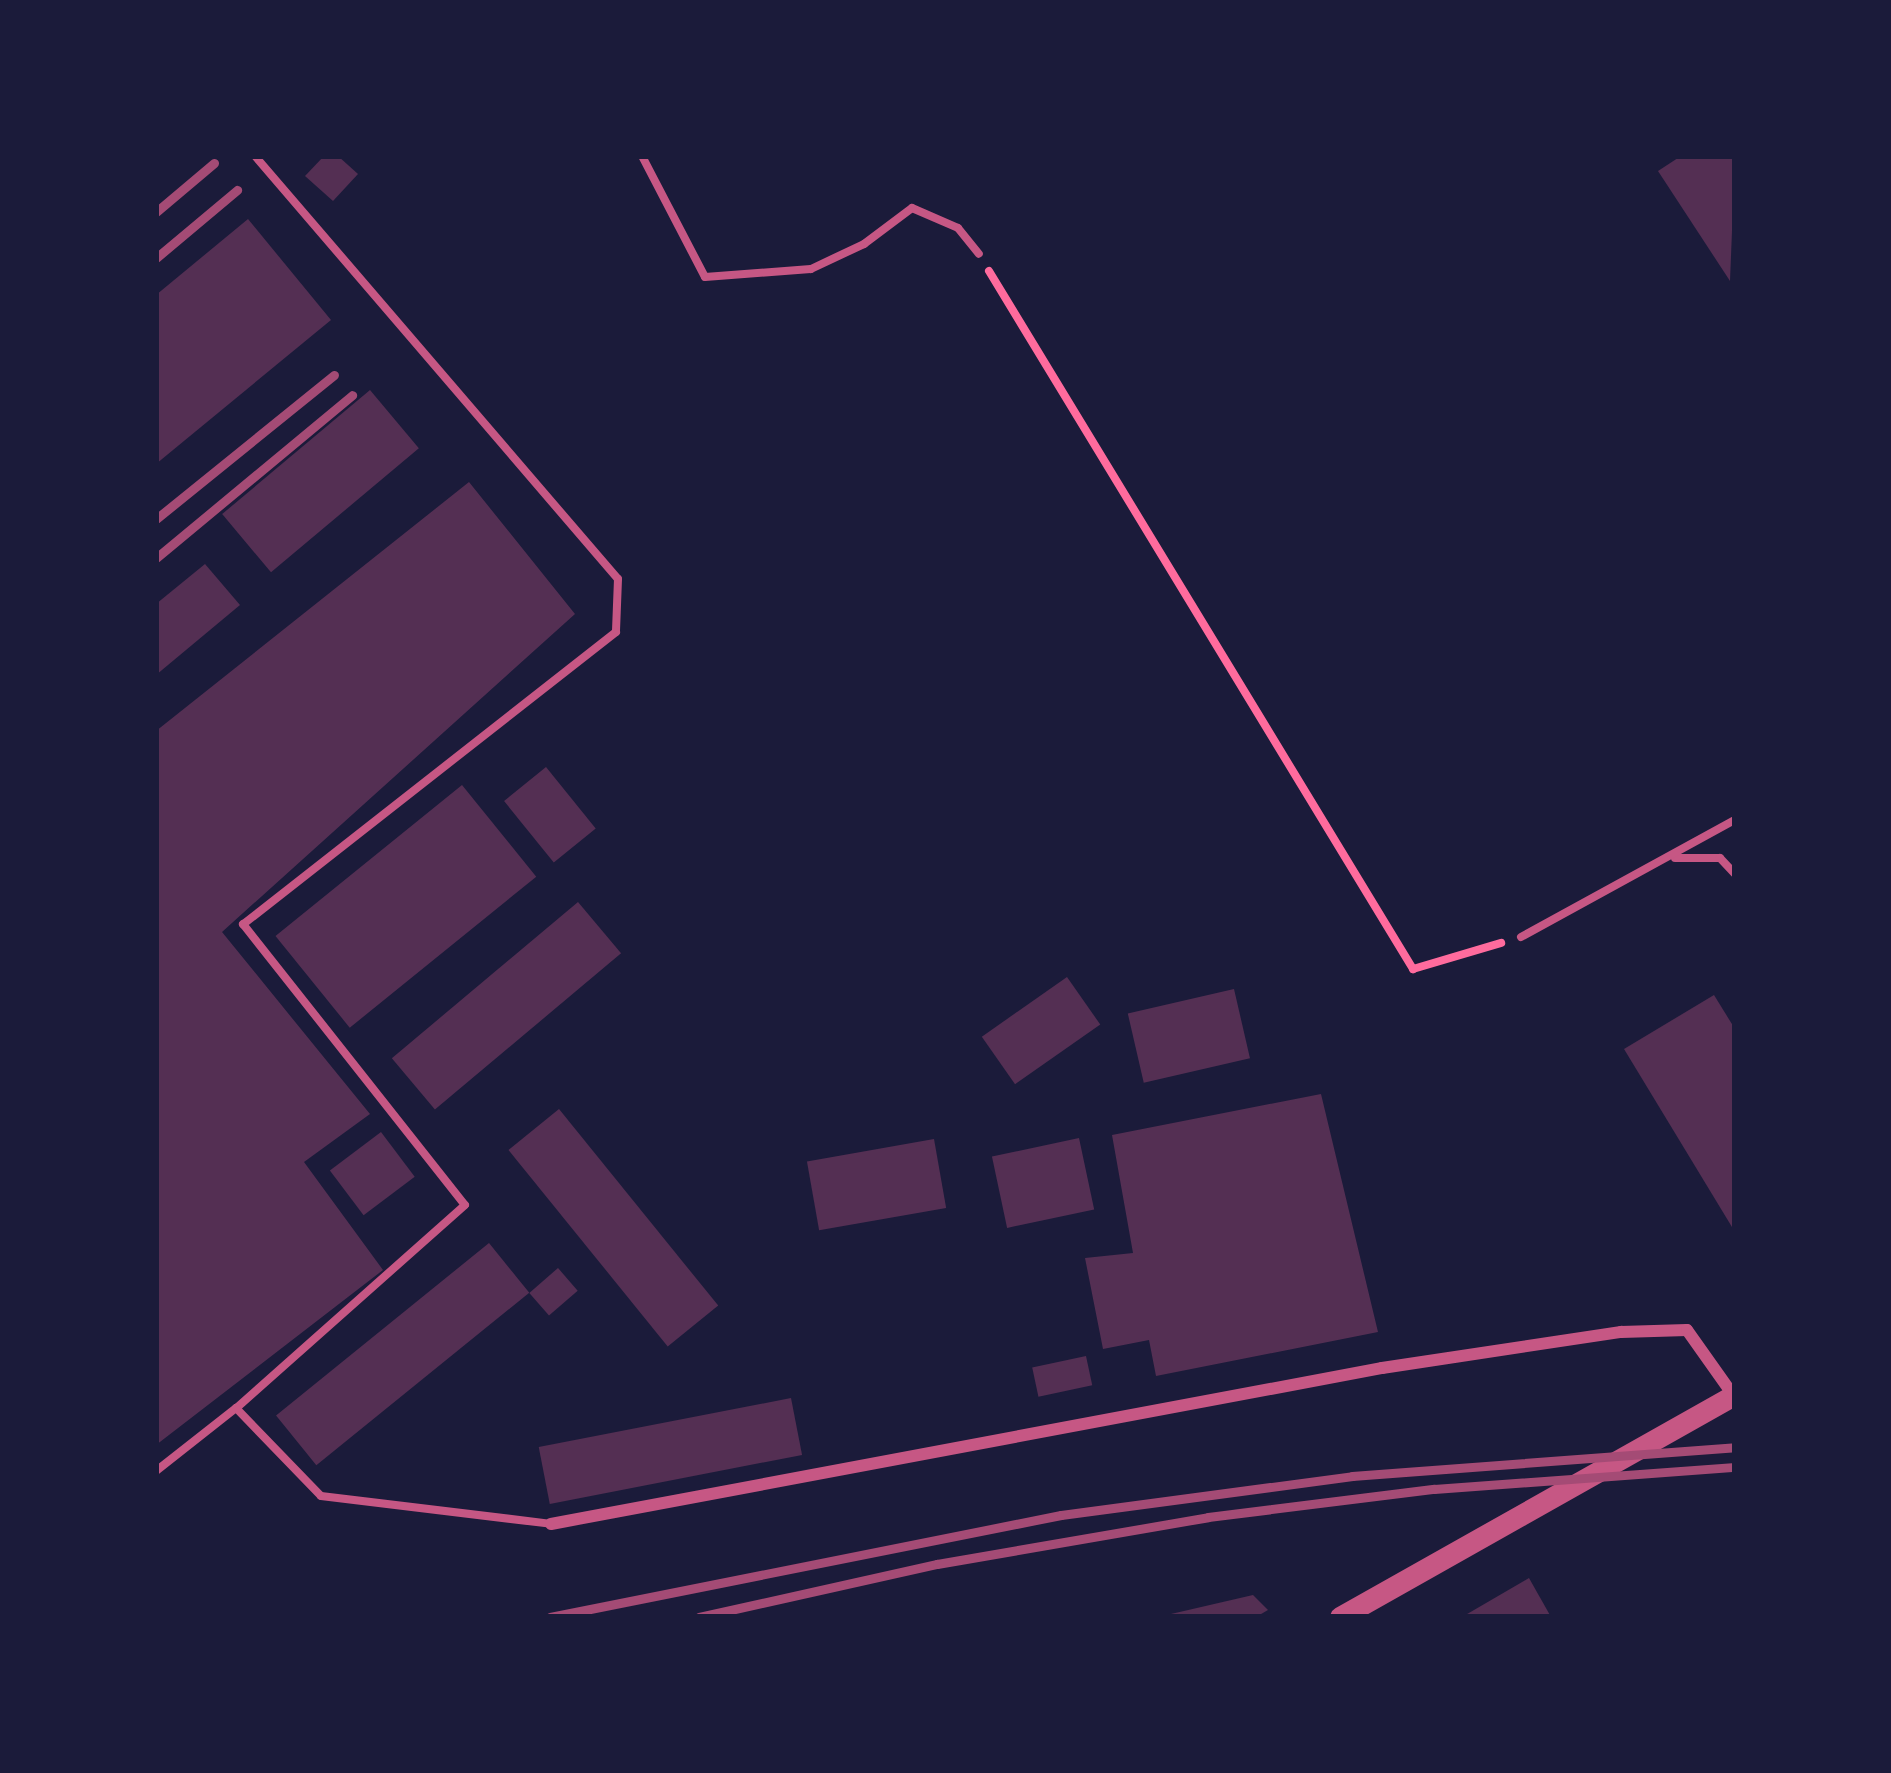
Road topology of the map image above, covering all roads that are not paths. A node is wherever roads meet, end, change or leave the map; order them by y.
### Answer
1 (255, 156) edge
2 (641, 156) edge
3 (980, 254) road end
4 (1735, 820) edge
5 (1674, 858) junction
6 (1735, 874) edge
7 (1521, 937) road end
8 (1734, 1394) edge
9 (236, 1408) junction
10 (156, 1471) edge
11 (551, 1524) joint
12 (1340, 1617) edge

1 - 9 lane
2 - 3 lane
4 - 5 lane
5 - 6 lane
5 - 7 lane
8 - 11 street
8 - 12 street
9 - 10 lane
9 - 11 lane

